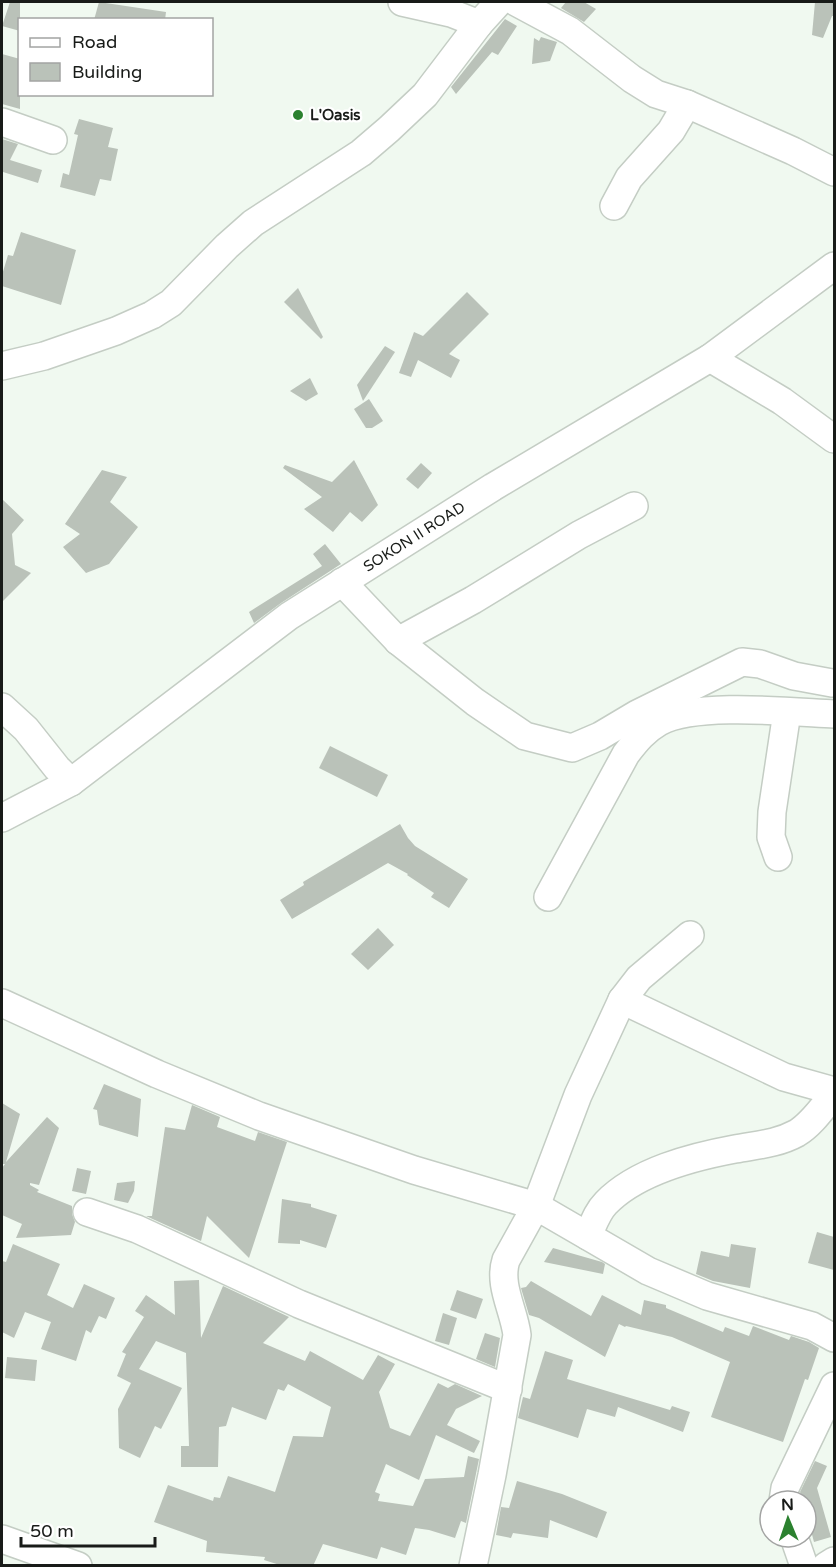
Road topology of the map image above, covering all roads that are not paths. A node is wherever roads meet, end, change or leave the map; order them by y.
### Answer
1 (402, 2) edge
2 (497, 6) edge
3 (687, 104) junction
4 (2, 122) edge
5 (53, 140) dead end
6 (834, 172) edge
7 (614, 206) dead end
8 (834, 266) edge
9 (710, 358) junction
10 (2, 366) edge
11 (834, 439) edge
12 (634, 506) dead end
13 (342, 582) junction
14 (398, 640) junction
15 (832, 683) dead end
16 (2, 707) edge
17 (788, 711) junction
18 (834, 714) edge
19 (70, 782) junction
20 (2, 818) edge
21 (778, 857) dead end
22 (548, 897) dead end
23 (690, 935) dead end
24 (622, 1000) junction
25 (2, 1003) edge
26 (834, 1092) edge
27 (536, 1206) junction
28 (87, 1212) dead end
29 (588, 1236) junction
30 (834, 1338) edge
31 (508, 1389) junction
32 (834, 1392) edge
33 (785, 1489) edge
34 (2, 1539) edge
35 (798, 1549) edge
36 (834, 1561) edge
37 (78, 1566) edge
38 (473, 1566) edge
39 (804, 1566) edge
40 (826, 1566) edge

1 - 2 street
2 - 3 street
2 - 10 street
3 - 6 street
3 - 7 street
4 - 5 street
8 - 9 street, SOKON II ROAD
9 - 11 street
9 - 13 street, SOKON II ROAD
12 - 14 street
13 - 14 street
13 - 19 street, SOKON II ROAD
14 - 15 street
16 - 19 street
17 - 18 street
17 - 21 street
17 - 22 street
19 - 20 street, SOKON II ROAD
23 - 24 street
24 - 26 street
24 - 27 street
25 - 27 street
26 - 29 street
27 - 29 street
27 - 31 street
28 - 31 street
29 - 30 street
31 - 38 street
32 - 33 street
34 - 37 street
35 - 39 street
36 - 40 street

